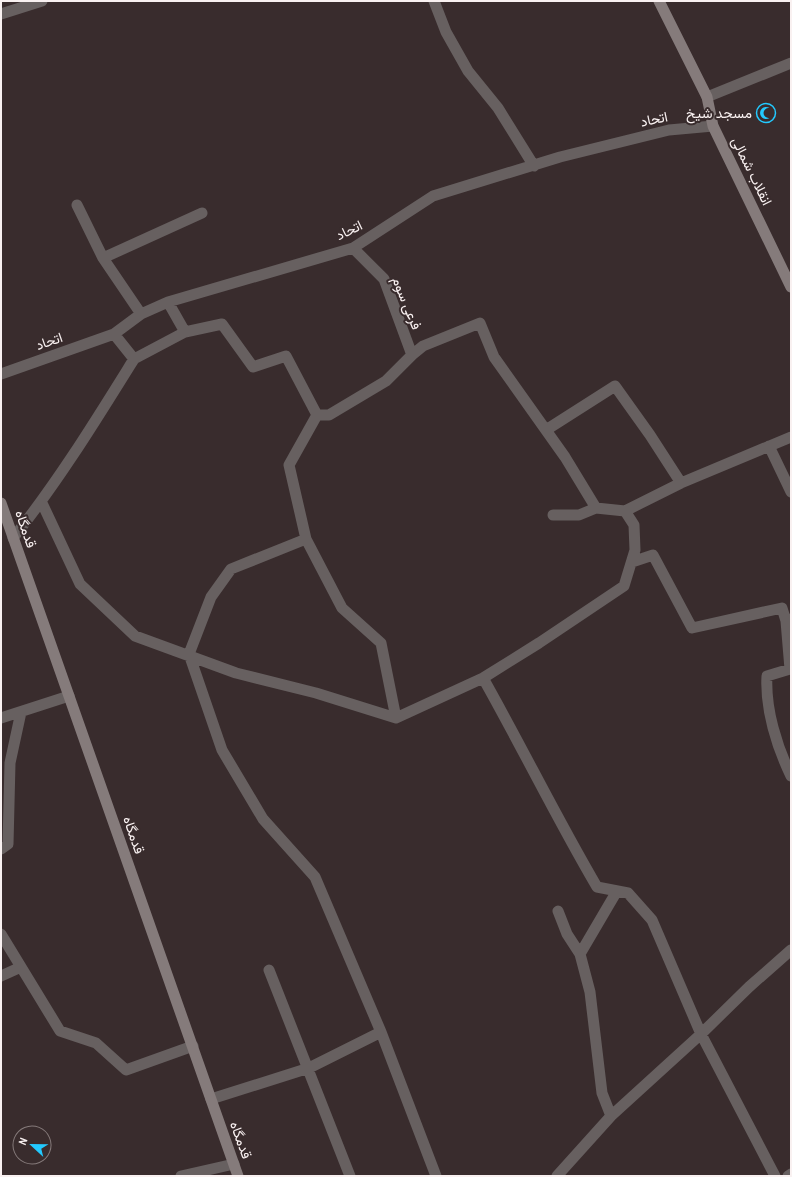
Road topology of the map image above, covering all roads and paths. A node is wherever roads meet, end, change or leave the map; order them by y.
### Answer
1 (42, 1) edge
2 (434, 1) edge
3 (659, 1) edge
4 (1, 14) edge
5 (791, 63) edge
6 (707, 98) junction
7 (713, 126) junction
8 (534, 166) junction
9 (78, 206) dead end
10 (202, 213) dead end
11 (353, 248) junction
12 (103, 258) junction
13 (791, 287) edge
14 (168, 302) junction
15 (141, 314) junction
16 (185, 332) junction
17 (114, 334) junction
18 (412, 355) junction
19 (134, 359) junction
20 (1, 374) edge
21 (317, 415) junction
22 (546, 430) junction
23 (791, 437) edge
24 (769, 446) junction
25 (681, 483) junction
26 (791, 492) edge
27 (1, 503) edge
28 (42, 503) junction
29 (596, 508) junction
30 (625, 511) junction
31 (553, 515) dead end
32 (13, 538) junction
33 (306, 539) junction
34 (632, 562) junction
35 (788, 620) edge
36 (189, 654) junction
37 (483, 678) junction
38 (69, 696) junction
39 (21, 712) junction
40 (1, 718) edge
41 (396, 718) junction
42 (791, 776) edge
43 (1, 849) edge
44 (617, 891) junction
45 (558, 911) dead end
46 (1, 934) edge
47 (791, 950) edge
48 (580, 954) junction
49 (21, 967) junction
50 (269, 970) dead end
51 (1, 976) edge
52 (381, 1032) junction
53 (701, 1034) junction
54 (193, 1046) junction
55 (309, 1068) junction
56 (211, 1099) junction
57 (611, 1116) junction
58 (234, 1164) junction
59 (791, 1174) edge
60 (181, 1176) edge
61 (238, 1176) edge
62 (350, 1176) edge
63 (436, 1176) edge
64 (557, 1176) edge
65 (775, 1176) edge
66 (788, 1176) edge

1 - 4 street
2 - 8 street
3 - 6 main road, انقلاب شمالی
5 - 6 street
6 - 7 main road, انقلاب شمالی
7 - 8 street, اتحاد
7 - 13 main road, انقلاب شمالی
8 - 11 street, اتحاد
9 - 12 street
10 - 12 street
11 - 14 street, اتحاد
11 - 18 street, فرعی سوم
12 - 15 street
14 - 15 street, اتحاد
14 - 16 street
15 - 17 street, اتحاد
16 - 19 street
16 - 21 street
17 - 19 street
17 - 20 street, اتحاد
18 - 21 street
18 - 22 street
19 - 28 street
21 - 33 street
22 - 25 street
22 - 29 street
23 - 24 street
24 - 25 street
24 - 26 street
25 - 30 street
27 - 32 main road, قدمگاه
28 - 32 street
28 - 36 street
29 - 30 street
29 - 31 street
30 - 34 street
32 - 38 main road, قدمگاه
33 - 36 street
33 - 41 street
34 - 35 street
34 - 37 street
35 - 42 street
36 - 41 street
36 - 52 street
37 - 41 street
37 - 44 street
38 - 39 street
38 - 54 main road, قدمگاه
39 - 40 street
39 - 43 street
44 - 48 street
44 - 53 street
45 - 48 street
46 - 49 street
47 - 53 street
48 - 57 street
49 - 51 street
49 - 54 street
50 - 55 street
52 - 55 street
52 - 63 street
53 - 57 street
53 - 65 street
54 - 56 main road, قدمگاه
55 - 56 street
55 - 62 street
56 - 58 main road, قدمگاه
57 - 64 street
58 - 60 street
58 - 61 main road, قدمگاه
59 - 66 street

